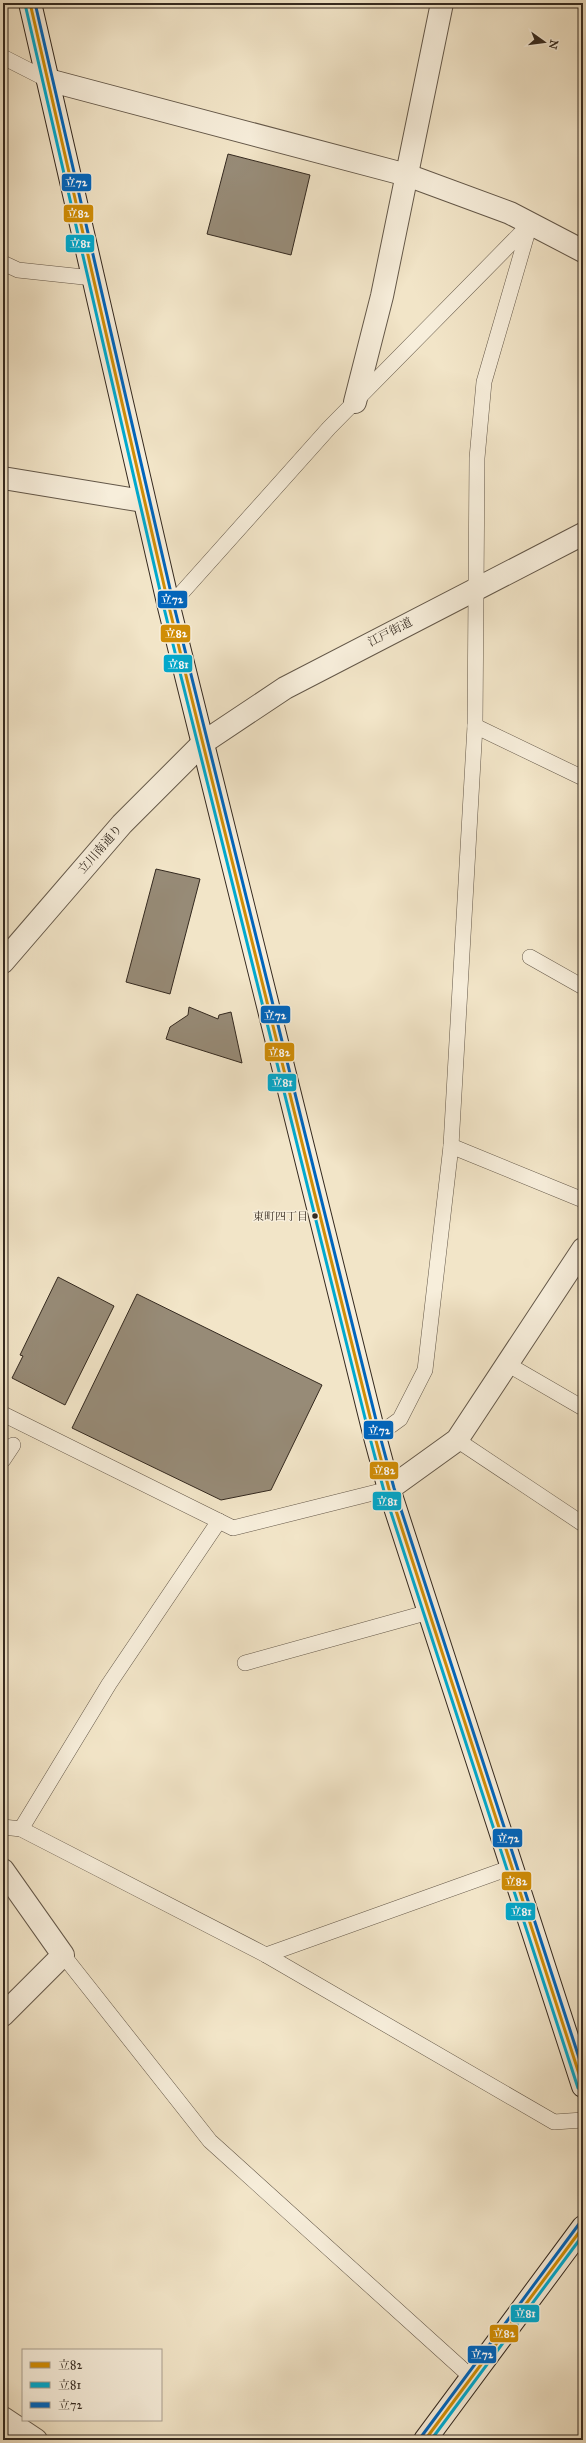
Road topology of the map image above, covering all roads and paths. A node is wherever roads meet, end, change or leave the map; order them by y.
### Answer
1 (30, 3) edge
2 (442, 3) edge
3 (3, 57) edge
4 (48, 80) junction
5 (407, 175) junction
6 (530, 224) junction
7 (583, 251) edge
8 (3, 263) edge
9 (93, 278) junction
10 (355, 402) junction
11 (3, 478) edge
12 (143, 501) junction
13 (583, 534) edge
14 (477, 587) junction
15 (169, 607) junction
16 (475, 726) junction
17 (204, 742) junction
18 (583, 778) edge
19 (530, 957) dead end
20 (3, 962) edge
21 (583, 988) edge
22 (451, 1146) junction
23 (583, 1200) edge
24 (583, 1248) edge
25 (507, 1364) junction
26 (583, 1408) edge
27 (3, 1414) edge
28 (375, 1437) junction
29 (457, 1440) junction
30 (13, 1446) dead end
31 (3, 1460) edge
32 (389, 1489) junction
33 (219, 1522) junction
34 (583, 1524) edge
35 (429, 1612) junction
36 (245, 1663) dead end
37 (3, 1827) edge
38 (21, 1829) junction
39 (512, 1867) junction
40 (3, 1870) edge
41 (63, 1955) junction
42 (266, 1955) junction
43 (3, 2015) edge
44 (583, 2086) edge
45 (583, 2120) edge
46 (583, 2227) edge
47 (470, 2376) junction
48 (3, 2418) edge
49 (36, 2440) edge
50 (425, 2440) edge

1 - 4 main road
2 - 5 main road
3 - 4 lane
4 - 5 main road
4 - 9 main road
5 - 6 main road
5 - 10 main road
6 - 7 main road
6 - 10 lane
6 - 14 lane
8 - 9 lane
9 - 12 main road
10 - 15 lane
11 - 12 main road
12 - 15 main road
13 - 14 main road, 江戸街道
14 - 16 lane
14 - 17 main road, 江戸街道
15 - 17 main road
16 - 18 lane
16 - 22 lane
17 - 20 main road, 立川南通り
17 - 28 main road
19 - 21 lane
22 - 23 lane
22 - 28 lane
24 - 25 main road
25 - 26 lane
25 - 29 main road
27 - 33 lane
28 - 32 main road
29 - 32 main road
29 - 34 lane
30 - 31 lane
32 - 33 lane
32 - 35 main road
33 - 38 lane
35 - 36 lane
35 - 39 main road
37 - 38 lane
38 - 42 lane
39 - 42 lane
39 - 44 main road
40 - 41 main road
41 - 43 main road
41 - 47 lane
42 - 45 lane
46 - 47 main road
47 - 50 main road
48 - 49 main road

